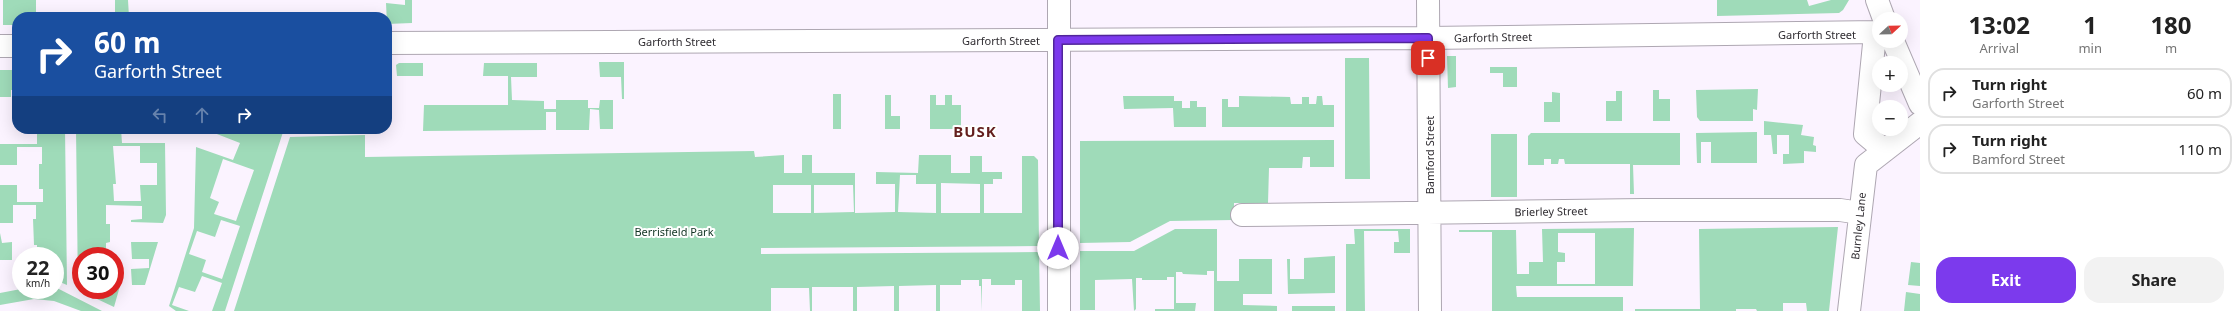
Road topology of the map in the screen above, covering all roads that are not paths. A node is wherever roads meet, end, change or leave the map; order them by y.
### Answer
1 (1059, 0) edge
2 (1428, 0) edge
3 (1877, 0) edge
4 (1879, 12) edge
5 (1872, 31) edge
6 (1428, 38) junction
7 (1058, 40) junction
8 (392, 43) edge
9 (0, 46) edge
10 (12, 46) edge
11 (1880, 48) edge
12 (1892, 48) edge
13 (1920, 104) edge
14 (1920, 123) edge
15 (1884, 150) junction
16 (1429, 212) junction
17 (1860, 213) junction
18 (1242, 215) dead end
19 (1059, 311) edge
20 (1430, 311) edge
21 (1849, 311) edge

1 - 7 street
2 - 6 street, Bamford Street
3 - 4 street
5 - 6 street, Garforth Street
6 - 7 street, Garforth Street
6 - 16 street, Bamford Street
7 - 8 street, Garforth Street
7 - 19 street
9 - 10 street
11 - 15 street
12 - 13 street
14 - 15 street, Burnley Lane
15 - 17 street, Burnley Lane
16 - 17 street, Brierley Street
16 - 18 street, Brierley Street
16 - 20 street, Bamford Street
17 - 21 street, Burnley Lane

